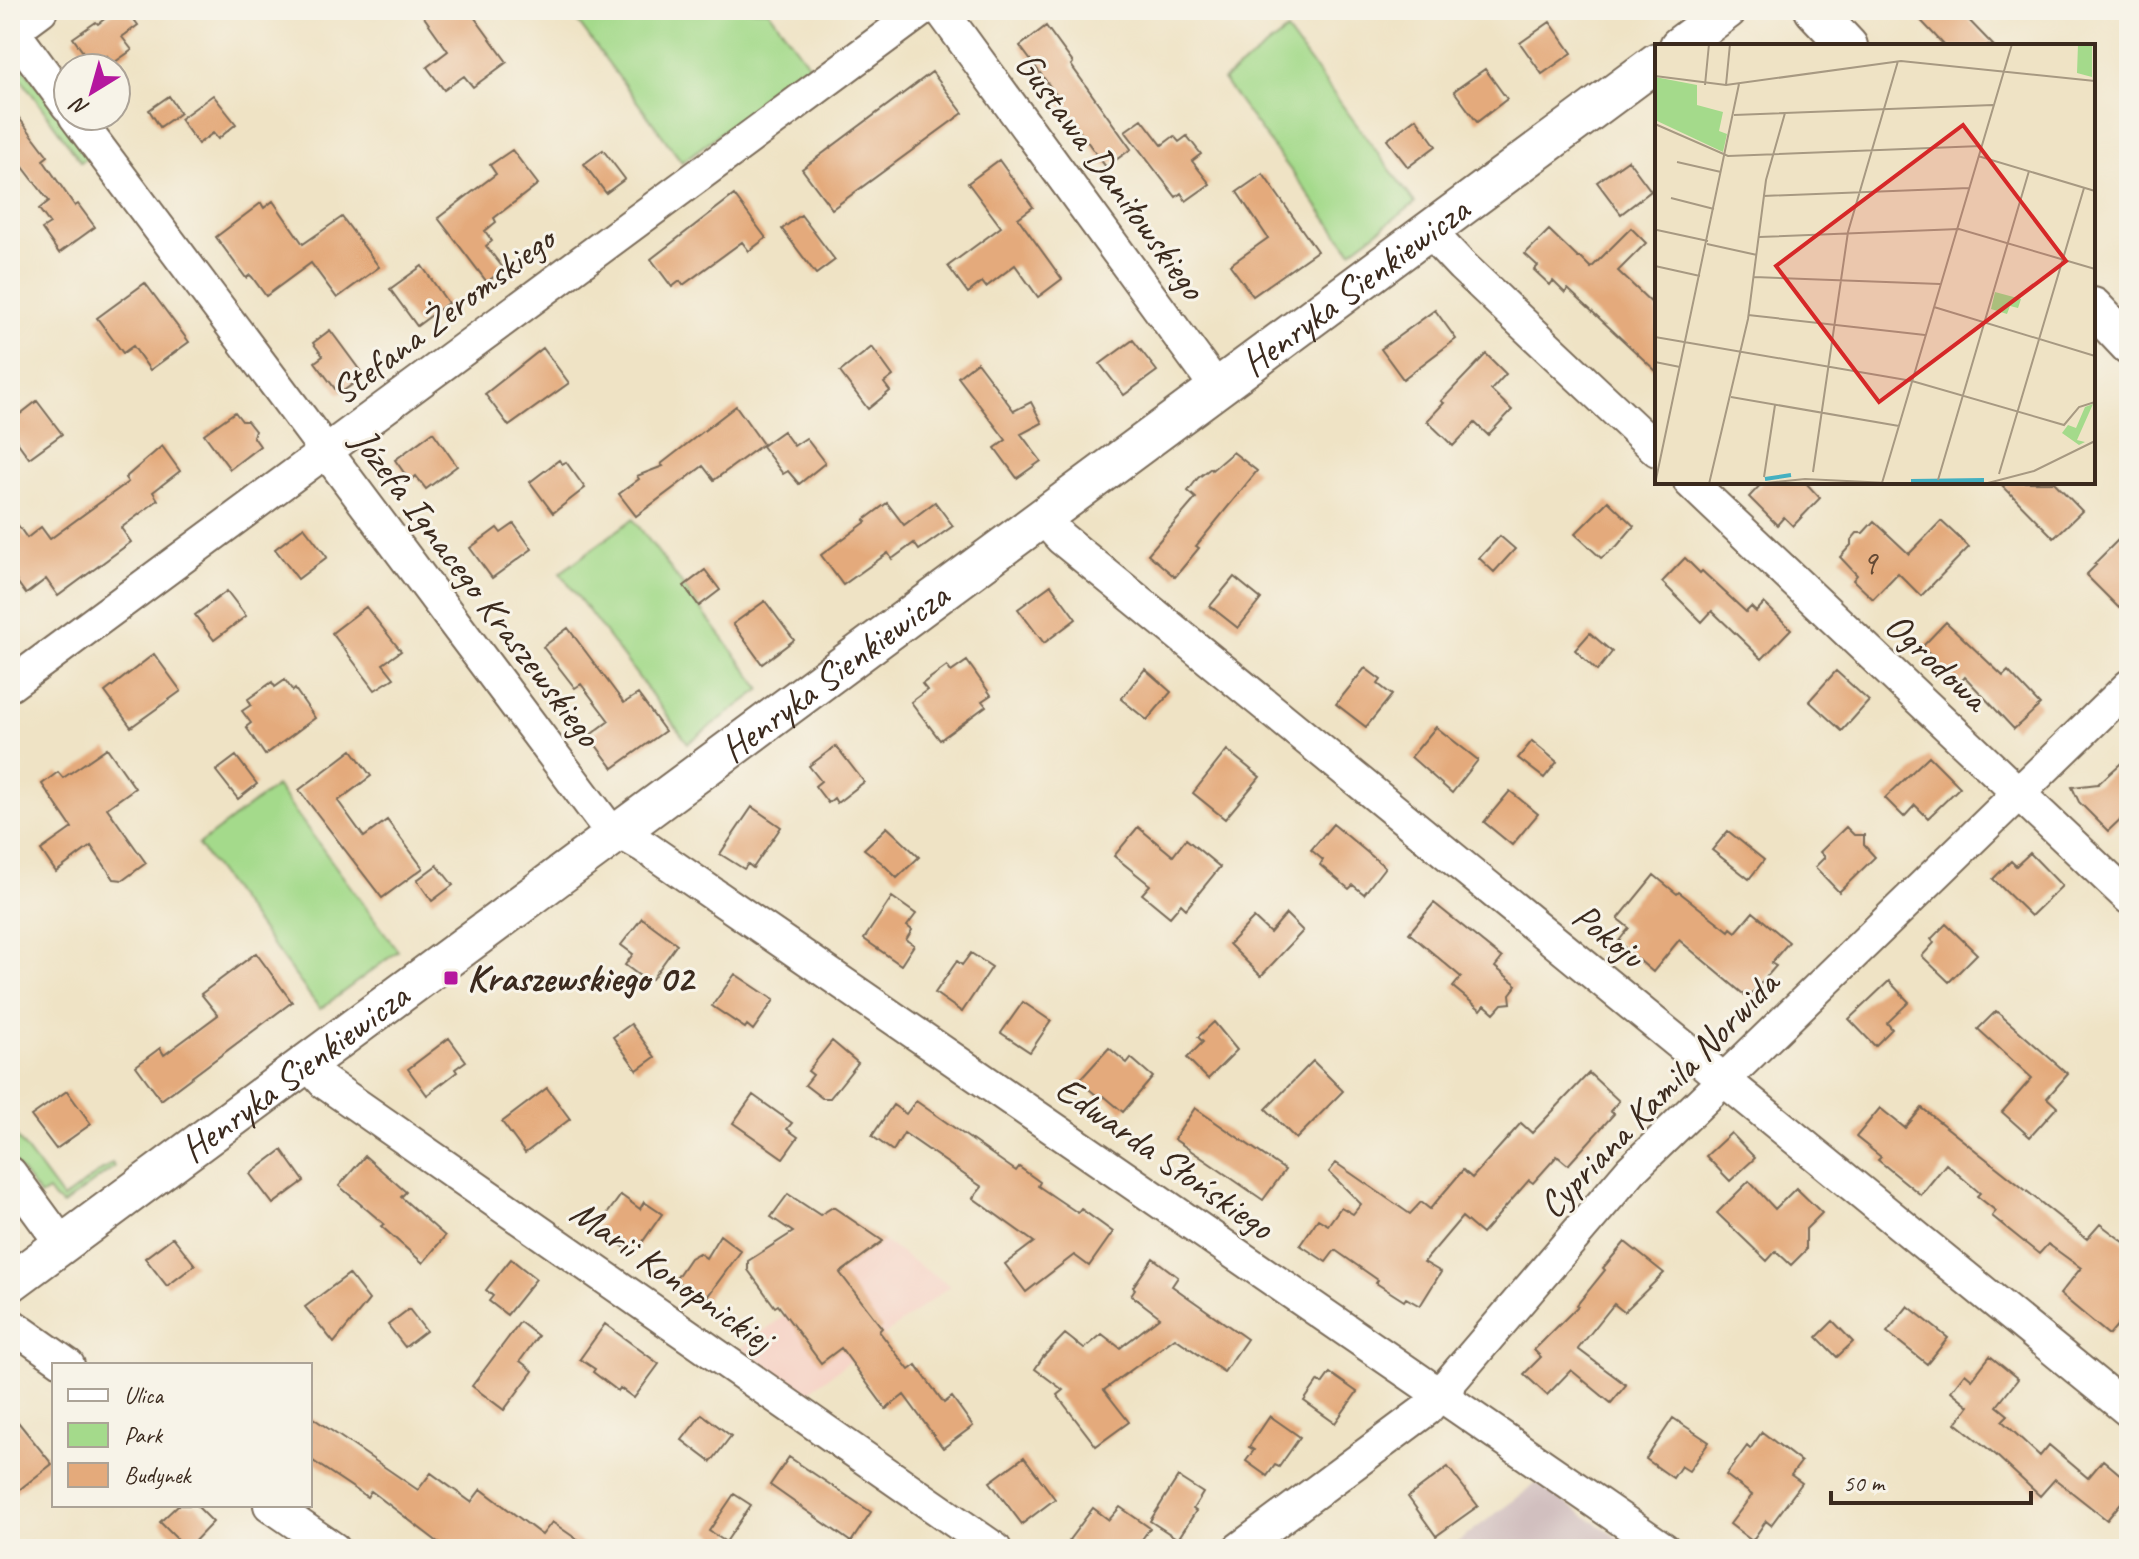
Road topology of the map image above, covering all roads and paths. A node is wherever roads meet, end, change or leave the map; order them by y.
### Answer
1 (41, 10) edge
2 (922, 10) edge
3 (941, 10) edge
4 (1727, 10) edge
5 (1814, 10) edge
6 (11, 30) edge
7 (1682, 44) edge
8 (1846, 44) edge
9 (1655, 63) edge
10 (52, 85) edge
11 (87, 132) edge
12 (1431, 230) junction
13 (2095, 309) edge
14 (2129, 345) edge
15 (1217, 388) junction
16 (1655, 448) edge
17 (326, 451) junction
18 (1692, 484) edge
19 (1042, 517) junction
20 (10, 685) edge
21 (2129, 686) edge
22 (2018, 792) junction
23 (620, 832) junction
24 (2129, 898) edge
25 (307, 1063) junction
26 (1722, 1080) junction
27 (10, 1173) edge
28 (62, 1244) junction
29 (10, 1283) edge
30 (10, 1324) edge
31 (65, 1363) edge
32 (1441, 1395) junction
33 (2129, 1411) edge
34 (273, 1507) edge
35 (334, 1549) edge
36 (995, 1549) edge
37 (1239, 1549) edge
38 (1664, 1549) edge

1 - 6 street
2 - 17 street, Stefana Żeromskiego
3 - 15 street, Gustawa Daniłowskiego
4 - 7 street
5 - 8 street
6 - 10 street
9 - 12 street, Henryka Sienkiewicza
11 - 17 street, Józefa Ignacego Kraszewskiego
12 - 15 street, Henryka Sienkiewicza
12 - 16 street
13 - 14 street
15 - 19 street, Henryka Sienkiewicza
17 - 20 street, Stefana Żeromskiego
17 - 23 street, Józefa Ignacego Kraszewskiego
18 - 22 street, Ogrodowa
19 - 23 street, Henryka Sienkiewicza
19 - 26 street, Pokoju
21 - 22 street, Cypriana Kamila Norwida
22 - 24 street, Ogrodowa
22 - 26 street, Cypriana Kamila Norwida
23 - 25 street, Henryka Sienkiewicza
23 - 32 street, Edwarda Słońskiego
25 - 28 street, Henryka Sienkiewicza
25 - 36 street, Marii Konopnickiej
26 - 32 street, Cypriana Kamila Norwida
26 - 33 street, Pokoju
27 - 28 street
28 - 29 street, Henryka Sienkiewicza
30 - 31 street
32 - 37 street, Cypriana Kamila Norwida
32 - 38 street, Edwarda Słońskiego
34 - 35 street

